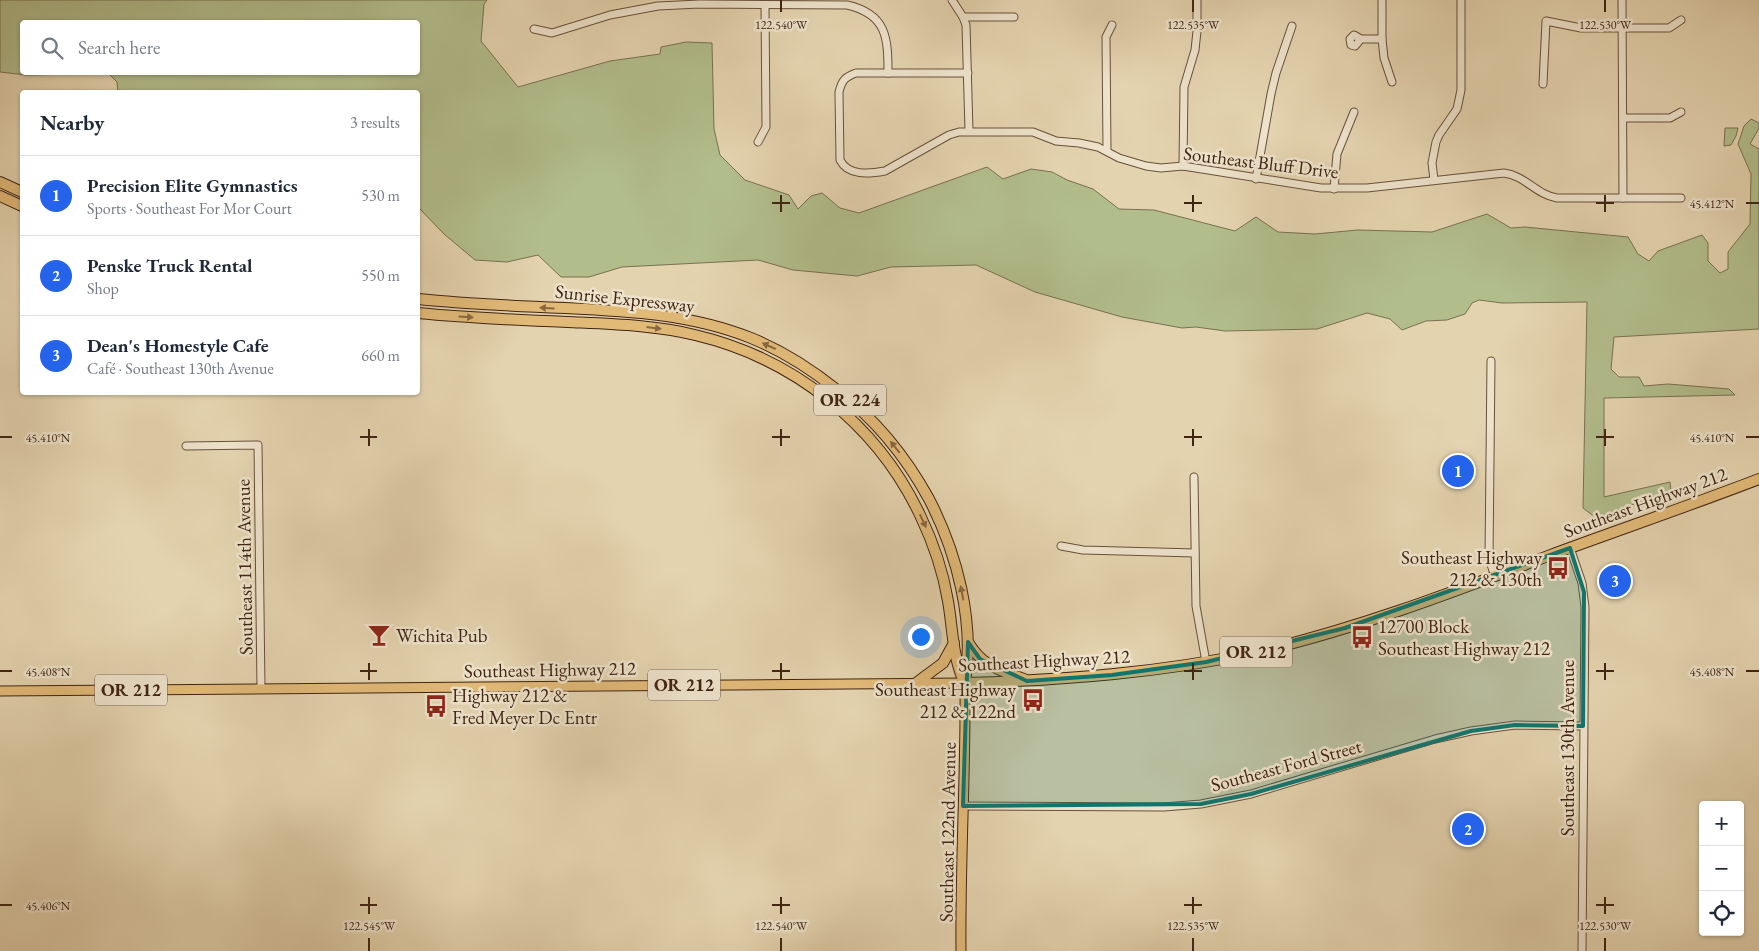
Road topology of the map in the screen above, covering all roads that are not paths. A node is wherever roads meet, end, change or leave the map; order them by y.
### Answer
1 (952, 0) edge
2 (1197, 0) edge
3 (1382, 0) edge
4 (1461, 0) edge
5 (1622, 0) edge
6 (699, 2) edge
7 (765, 5) junction
8 (1014, 16) dead end
9 (963, 17) junction
10 (1681, 20) dead end
11 (1112, 25) dead end
12 (1292, 26) dead end
13 (1622, 28) junction
14 (534, 29) dead end
15 (1361, 39) dead end
16 (1382, 39) junction
17 (888, 73) junction
18 (968, 73) junction
19 (1392, 82) dead end
20 (1543, 84) dead end
21 (1354, 112) dead end
22 (1681, 112) dead end
23 (1623, 118) junction
24 (969, 131) junction
25 (758, 142) dead end
26 (1107, 151) junction
27 (1182, 166) junction
28 (1256, 179) junction
29 (1434, 180) junction
30 (0, 182) edge
31 (1334, 189) junction
32 (20, 191) edge
33 (0, 196) edge
34 (1623, 198) junction
35 (1681, 198) dead end
36 (20, 205) edge
37 (420, 299) edge
38 (420, 313) edge
39 (1491, 361) dead end
40 (186, 446) dead end
41 (1194, 477) dead end
42 (1759, 479) edge
43 (1062, 546) dead end
44 (1570, 548) junction
45 (1195, 553) junction
46 (1495, 576) junction
47 (968, 642) junction
48 (954, 644) junction
49 (1206, 662) junction
50 (1027, 681) junction
51 (964, 683) junction
52 (916, 684) junction
53 (261, 689) junction
54 (0, 691) edge
55 (1583, 726) junction
56 (963, 806) junction
57 (961, 951) edge
58 (1582, 951) edge

1 - 9 street
2 - 27 street
3 - 16 street
4 - 29 street
5 - 13 street
6 - 7 street
6 - 14 street
7 - 17 street
7 - 25 street
8 - 9 street
9 - 18 street
10 - 13 street
11 - 26 street
12 - 28 street
13 - 20 street
13 - 23 street
15 - 16 street
16 - 19 street
17 - 18 street
17 - 24 street, Southeast Bluff Drive
18 - 24 street
21 - 31 street
22 - 23 street
23 - 34 street
24 - 26 street, Southeast Bluff Drive
26 - 27 street, Southeast Bluff Drive
27 - 28 street, Southeast Bluff Drive
28 - 31 street, Southeast Bluff Drive
29 - 31 street, Southeast Bluff Drive
29 - 34 street, Southeast Bluff Drive
30 - 32 highway
33 - 36 highway
34 - 35 street, Southeast Bluff Drive
47 -> 37 highway, Sunrise Expressway / OR 224
38 -> 48 highway, Sunrise Expressway / OR 224
39 - 46 street
40 - 53 street, Southeast 114th Avenue
41 - 45 street
42 - 44 highway, Southeast Highway 212 / OR 212
43 - 45 street
44 - 46 highway, Southeast Highway 212 / OR 212
44 - 55 street, Southeast 130th Avenue
45 - 49 street
46 - 49 highway, Southeast Highway 212 / OR 212
47 - 50 highway
47 - 51 highway, Sunrise Expressway / OR 224
48 - 51 highway, Sunrise Expressway / OR 224
48 - 52 highway
49 - 50 highway, Southeast Highway 212 / OR 212
50 - 51 highway, Southeast Highway 212 / OR 212
51 - 52 main road, Southeast Highway 212 / OR 212
51 - 56 main road, Southeast 122nd Avenue
52 - 53 main road, Southeast Highway 212 / OR 212
53 - 54 main road, Southeast Highway 212 / OR 212
55 - 56 street, Southeast Ford Street
55 - 58 street, Southeast 130th Avenue
56 - 57 main road, Southeast 122nd Avenue

